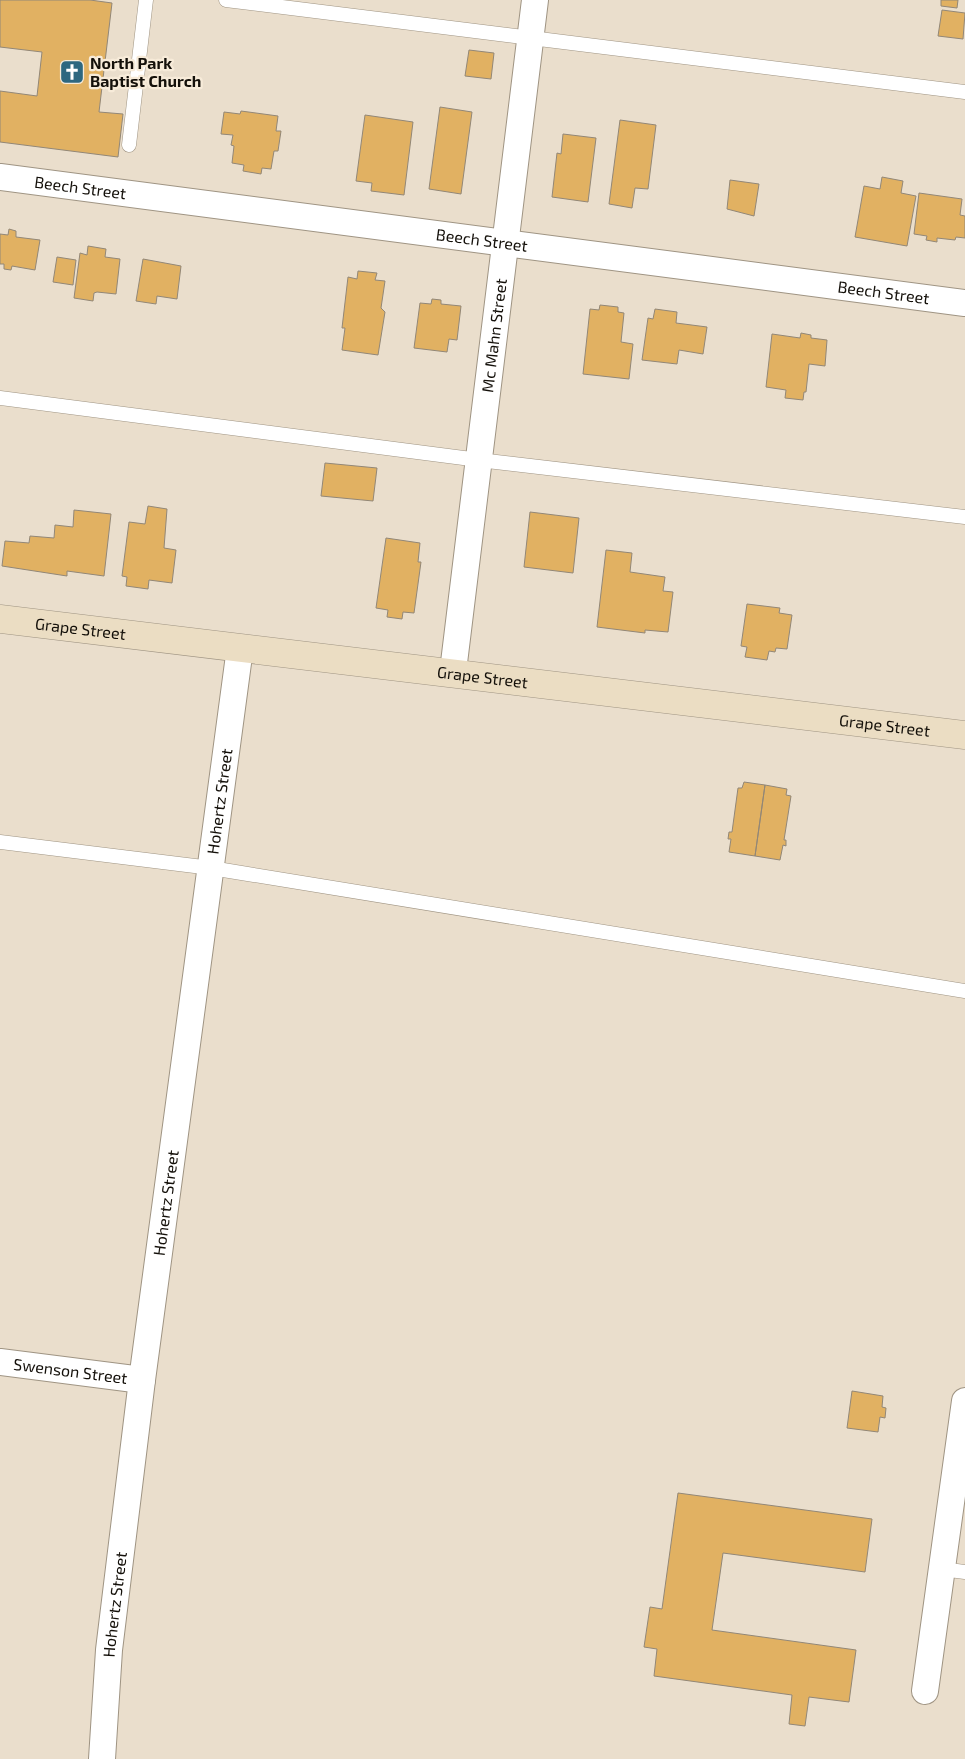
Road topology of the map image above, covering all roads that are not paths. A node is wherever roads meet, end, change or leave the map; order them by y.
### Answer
1 (146, 0) edge
2 (226, 0) edge
3 (534, 0) edge
4 (530, 37) junction
5 (965, 92) edge
6 (129, 145) dead end
7 (0, 178) edge
8 (505, 242) junction
9 (965, 303) edge
10 (0, 398) edge
11 (479, 460) junction
12 (965, 517) edge
13 (0, 619) edge
14 (240, 648) junction
15 (453, 672) junction
16 (965, 735) edge
17 (0, 842) edge
18 (211, 868) junction
19 (965, 991) edge
20 (0, 1362) edge
21 (142, 1380) junction
22 (965, 1401) edge
23 (953, 1570) edge
24 (925, 1691) dead end
25 (102, 1759) edge

1 - 6 lane
2 - 4 lane
3 - 4 street, Mc Mahn Street
4 - 5 lane
4 - 8 street, Mc Mahn Street
7 - 8 street, Beech Street
8 - 9 street, Beech Street
8 - 11 street, Mc Mahn Street
10 - 11 lane
11 - 12 lane
11 - 15 street, Mc Mahn Street
13 - 14 street, Grape Street
14 - 15 street, Grape Street
14 - 18 street, Hohertz Street
15 - 16 street, Grape Street
17 - 18 lane
18 - 19 lane
18 - 21 street, Hohertz Street
20 - 21 street, Swenson Street
21 - 25 street, Hohertz Street
22 - 23 street
23 - 24 street

